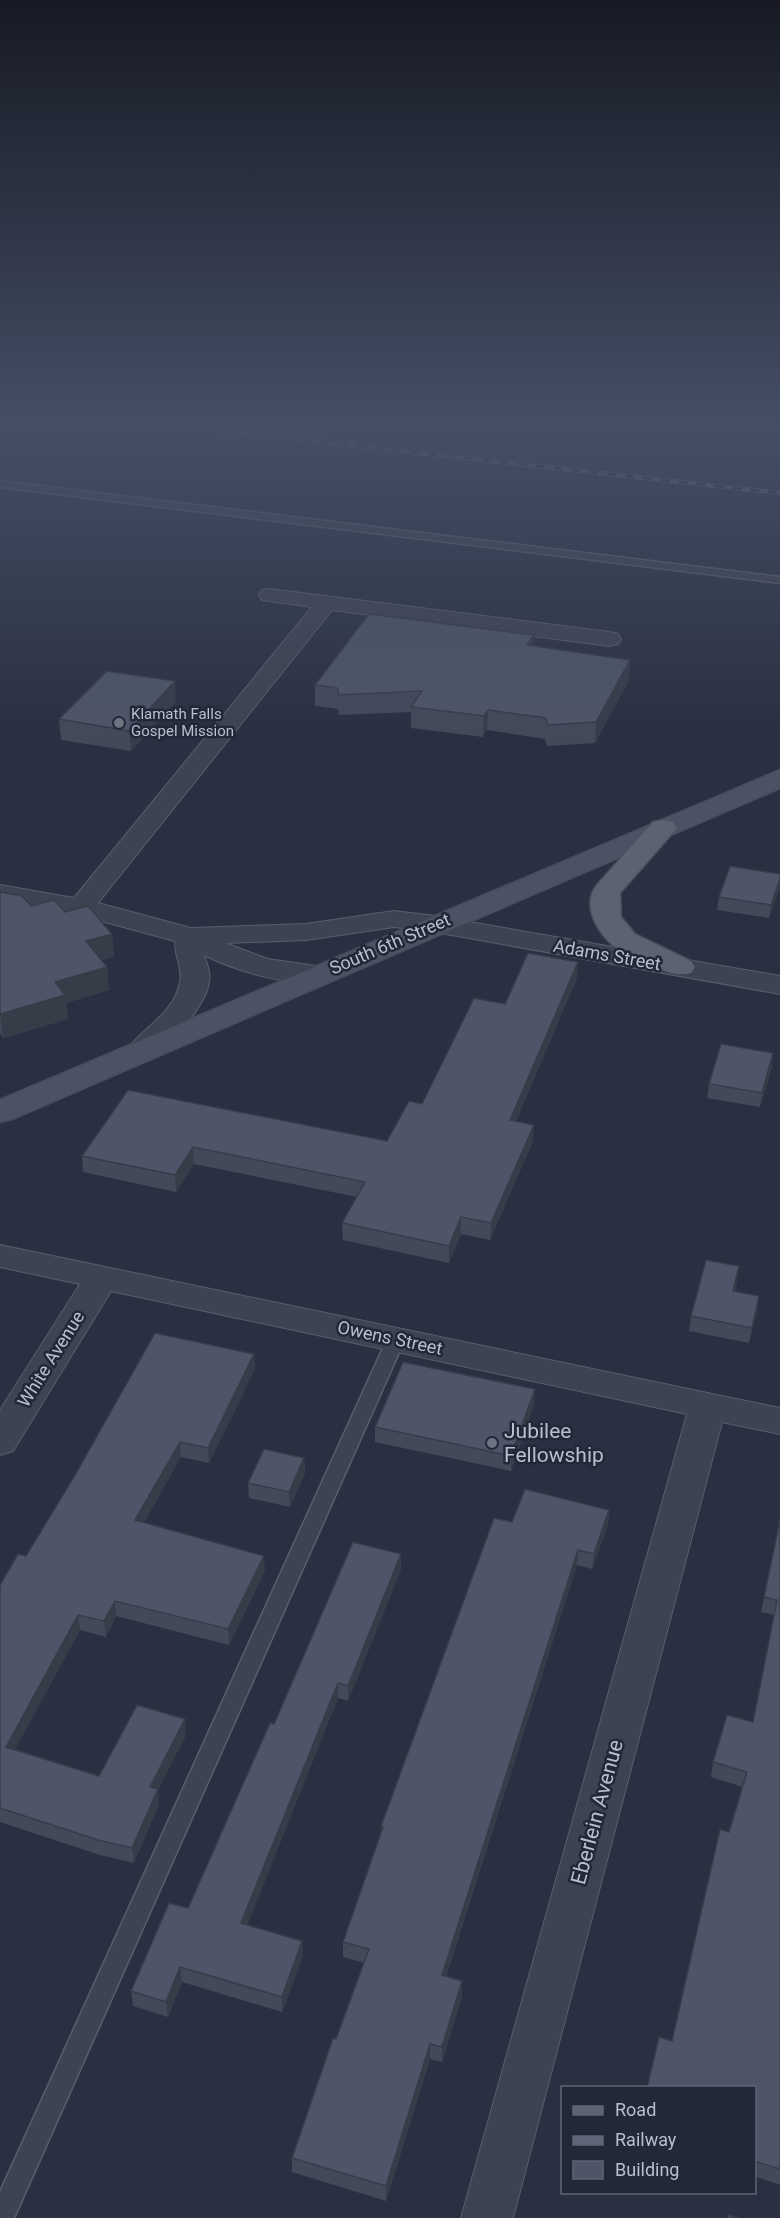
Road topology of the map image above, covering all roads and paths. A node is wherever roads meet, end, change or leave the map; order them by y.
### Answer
1 (353, 528) edge
2 (780, 580) edge
3 (270, 595) dead end
4 (327, 602) junction
5 (610, 639) dead end
6 (780, 778) edge
7 (663, 828) junction
8 (0, 893) edge
9 (81, 906) junction
10 (435, 924) junction
11 (190, 936) junction
12 (680, 968) junction
13 (319, 974) junction
14 (780, 985) edge
15 (140, 1052) junction
16 (0, 1112) edge
17 (0, 1256) edge
18 (102, 1278) junction
19 (396, 1339) junction
20 (708, 1405) junction
21 (780, 1421) edge
22 (0, 1441) edge
23 (1, 2218) edge
24 (487, 2218) edge

1 - 2 lane
3 - 4 street
4 - 5 street
4 - 9 street
6 - 7 main road, South 6th Street
7 - 10 main road, South 6th Street
7 - 12 main road
8 - 9 street
9 - 11 street
10 - 11 street, Adams Street
10 - 12 street, Adams Street
10 - 13 main road, South 6th Street
11 - 13 street
11 - 15 street
12 - 14 street, Adams Street
13 - 15 main road, South 6th Street
15 - 16 main road, South 6th Street
17 - 18 street, Owens Street
18 - 19 street, Owens Street
18 - 22 street, White Avenue
19 - 20 street, Owens Street
19 - 23 lane
20 - 21 street, Owens Street
20 - 24 street, Eberlein Avenue

